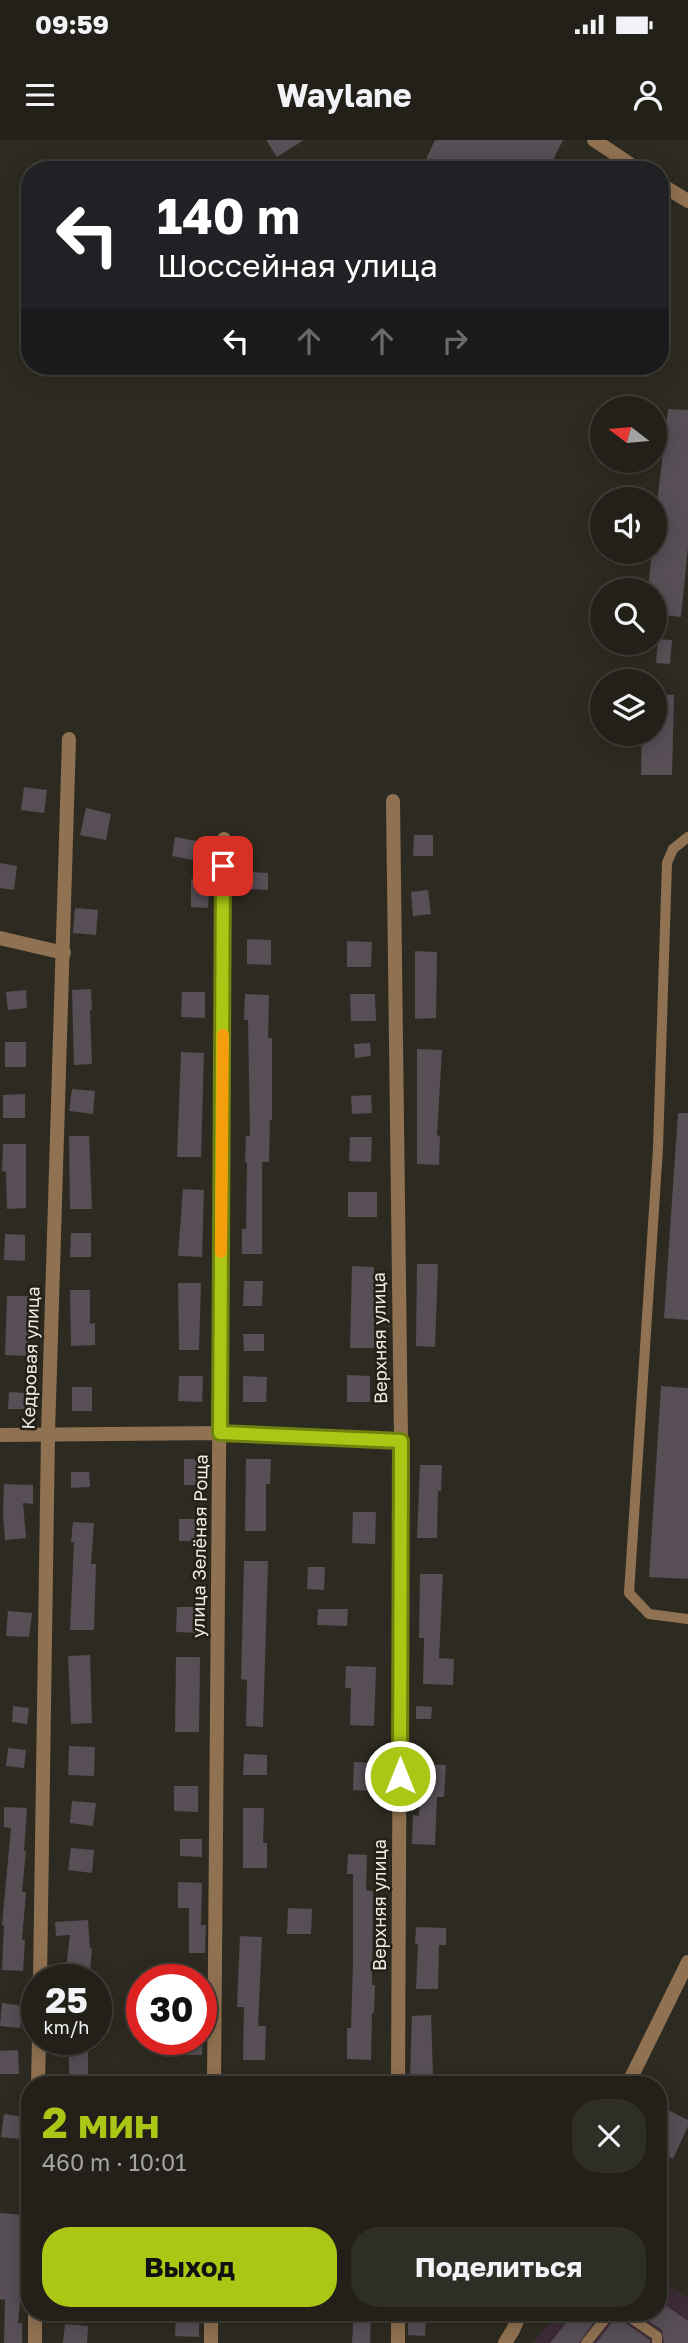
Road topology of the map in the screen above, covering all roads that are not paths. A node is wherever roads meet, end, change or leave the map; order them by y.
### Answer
1 (594, 140) edge
2 (626, 161) edge
3 (669, 189) edge
4 (688, 201) edge
5 (69, 739) dead end
6 (393, 802) dead end
7 (688, 837) edge
8 (224, 839) dead end
9 (0, 937) edge
10 (64, 953) junction
11 (220, 1433) junction
12 (48, 1434) junction
13 (0, 1435) edge
14 (401, 1441) junction
15 (688, 1619) edge
16 (688, 1962) edge
17 (40, 1964) edge
18 (39, 2055) edge
19 (38, 2076) edge
20 (214, 2076) edge
21 (398, 2076) edge
22 (632, 2076) edge
23 (35, 2321) edge
24 (211, 2321) edge
25 (398, 2321) edge
26 (516, 2321) edge
27 (604, 2321) edge
28 (635, 2321) edge
29 (35, 2343) edge
30 (211, 2343) edge
31 (398, 2343) edge
32 (505, 2343) edge
33 (586, 2343) edge
34 (657, 2343) edge

1 - 2 street
3 - 4 street
5 - 10 street, Кедровая улица
6 - 14 street, Верхняя улица
7 - 15 lane
8 - 11 street, улица Зелёная Роща
9 - 10 street
10 - 12 street, Кедровая улица
11 - 12 street
11 - 14 street
11 - 20 street, улица Зелёная Роща
12 - 13 street
12 - 17 street, Кедровая улица
14 - 21 street, Верхняя улица
16 - 22 street
18 - 19 street
23 - 29 street
24 - 30 street
25 - 31 street
26 - 32 street
27 - 33 lane
28 - 34 lane

